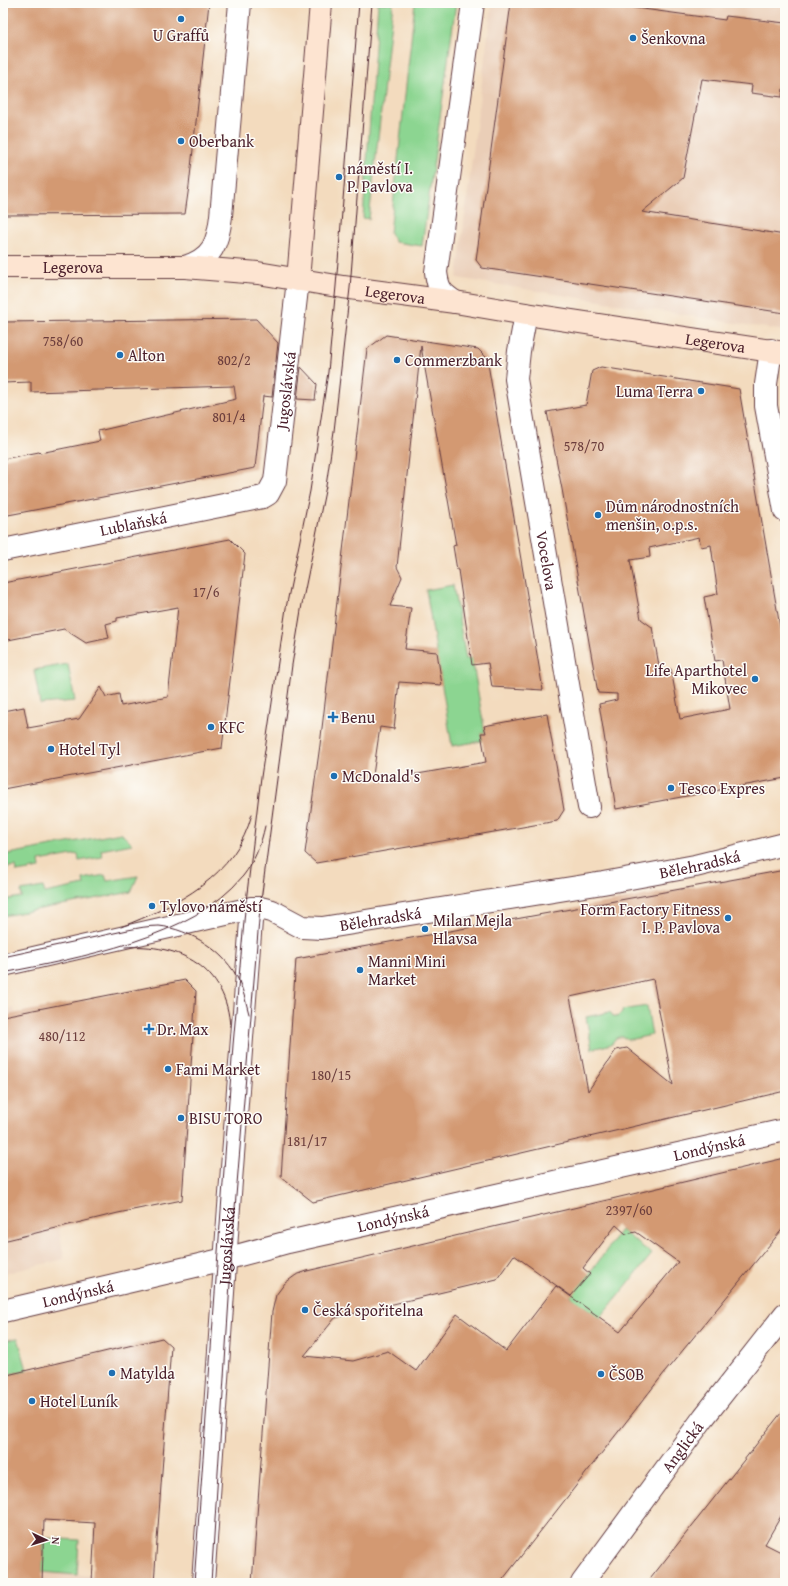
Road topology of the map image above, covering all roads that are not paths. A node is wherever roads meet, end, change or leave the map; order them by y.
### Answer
1 (240, 3) edge
2 (321, 3) edge
3 (473, 3) edge
4 (3, 267) edge
5 (185, 267) junction
6 (298, 280) junction
7 (455, 302) junction
8 (526, 314) junction
9 (778, 352) edge
10 (263, 497) joint
11 (785, 511) edge
12 (3, 550) edge
13 (588, 807) dead end
14 (785, 844) edge
15 (252, 908) junction
16 (3, 964) edge
17 (785, 1130) edge
18 (225, 1259) junction
19 (3, 1311) edge
20 (782, 1324) edge
21 (203, 1583) edge
22 (582, 1583) edge

1 - 5 street
2 - 6 main road
3 - 7 street
4 - 5 main road, Legerova
5 - 6 main road, Legerova
6 - 7 main road, Legerova
6 - 10 street, Jugoslávská
7 - 8 main road, Legerova
8 - 9 main road, Legerova
8 - 13 street, Vocelova
9 - 11 street
10 - 12 street, Lublaňská
14 - 15 street, Bělehradská
15 - 16 street, Bělehradská
15 - 18 street, Jugoslávská
17 - 18 street, Londýnská
18 - 19 street, Londýnská
18 - 21 street, Jugoslávská
20 - 22 street, Anglická

